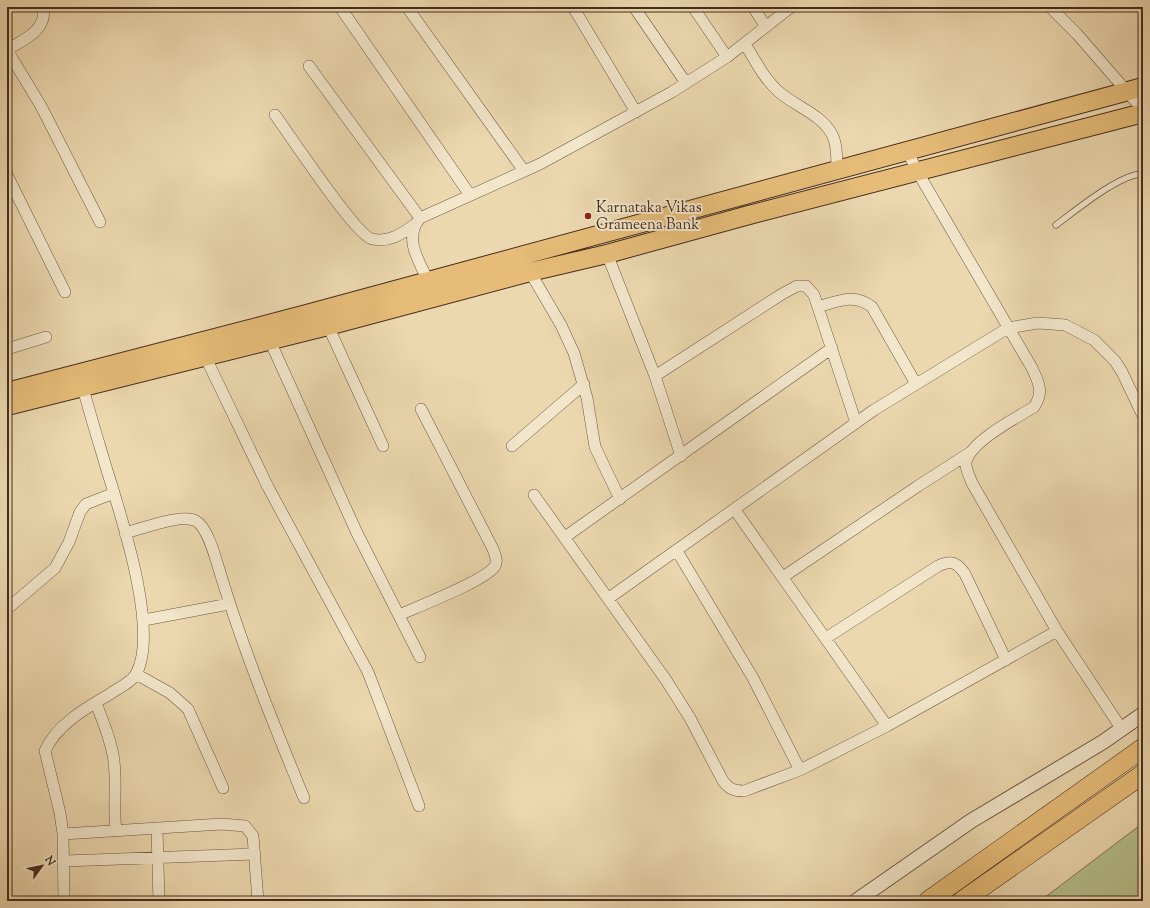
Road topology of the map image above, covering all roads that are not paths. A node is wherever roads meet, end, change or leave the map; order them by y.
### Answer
1 (43, 7) edge
2 (340, 7) edge
3 (407, 7) edge
4 (572, 7) edge
5 (634, 7) edge
6 (693, 7) edge
7 (753, 7) edge
8 (791, 7) edge
9 (1050, 7) edge
10 (766, 27) junction
11 (745, 44) junction
12 (7, 50) edge
13 (727, 57) junction
14 (309, 66) dead end
15 (686, 83) junction
16 (1135, 89) edge
17 (1143, 110) edge
18 (636, 112) junction
19 (1143, 113) edge
20 (275, 115) dead end
21 (907, 150) junction
22 (837, 169) junction
23 (917, 171) junction
24 (524, 172) junction
25 (1143, 174) edge
26 (7, 175) edge
27 (470, 195) junction
28 (417, 221) junction
29 (100, 222) dead end
30 (1056, 225) dead end
31 (607, 254) junction
32 (530, 272) junction
33 (428, 280) junction
34 (65, 292) dead end
35 (436, 296) junction
36 (818, 307) junction
37 (328, 326) junction
38 (1008, 328) junction
39 (46, 337) dead end
40 (270, 340) junction
41 (832, 348) junction
42 (7, 349) edge
43 (205, 356) junction
44 (654, 376) junction
45 (584, 384) junction
46 (916, 384) junction
47 (82, 388) junction
48 (7, 392) edge
49 (7, 406) edge
50 (421, 410) dead end
51 (1143, 416) edge
52 (856, 423) junction
53 (383, 446) dead end
54 (512, 446) dead end
55 (972, 452) junction
56 (681, 456) junction
57 (114, 493) junction
58 (534, 495) dead end
59 (620, 499) junction
60 (735, 510) junction
61 (125, 533) junction
62 (565, 537) junction
63 (677, 551) junction
64 (783, 577) junction
65 (609, 598) junction
66 (229, 604) junction
67 (7, 609) edge
68 (399, 615) junction
69 (144, 620) junction
70 (1057, 632) junction
71 (826, 638) junction
72 (420, 657) dead end
73 (1006, 660) junction
74 (136, 674) junction
75 (96, 703) junction
76 (1143, 714) edge
77 (887, 726) junction
78 (1121, 728) junction
79 (1143, 748) edge
80 (800, 770) junction
81 (1143, 774) edge
82 (223, 788) dead end
83 (304, 798) dead end
84 (419, 806) dead end
85 (157, 828) junction
86 (116, 831) junction
87 (64, 834) junction
88 (255, 854) junction
89 (158, 859) junction
90 (65, 861) junction
91 (64, 901) edge
92 (160, 901) edge
93 (258, 901) edge
94 (856, 901) edge
95 (928, 901) edge
96 (962, 901) edge

1 - 12 street
2 - 27 street
3 - 24 street
4 - 18 street
5 - 15 street
6 - 13 street
7 - 10 street
8 - 10 street
9 - 16 street
10 - 11 street
11 - 13 street
11 - 22 street
12 - 29 street
13 - 15 street
14 - 28 street
15 - 18 street
16 - 17 street
16 - 21 main road
18 - 24 street
19 - 23 main road
20 - 28 street
21 - 22 main road
21 - 23 street
22 - 33 main road
23 - 31 main road
23 - 38 street
24 - 27 street
25 - 30 lane
26 - 34 street
27 - 28 street
28 - 33 street
31 - 32 main road
31 - 44 street
32 - 35 main road
32 - 45 street
33 - 35 street
33 - 48 main road
35 - 37 main road
36 - 41 street
36 - 44 street
36 - 46 street
37 - 40 main road
37 - 53 street
38 - 46 street
38 - 51 street
38 - 55 street
39 - 42 street
40 - 43 main road
40 - 68 street
41 - 52 street
41 - 56 street
43 - 47 main road
43 - 84 street
44 - 56 street
45 - 54 street
45 - 59 street
46 - 52 street
47 - 49 main road
47 - 57 street
50 - 68 street
52 - 60 street
55 - 64 street
55 - 70 street
56 - 59 street
57 - 61 street
57 - 67 street
58 - 62 street
59 - 62 street
60 - 63 street
60 - 64 street
61 - 66 street
61 - 69 street
62 - 65 street
63 - 65 street
63 - 80 street
64 - 71 street
65 - 80 street
66 - 69 street
66 - 83 street
68 - 72 street
69 - 74 street
70 - 73 street
70 - 78 street
71 - 73 street
71 - 77 street
73 - 77 street
74 - 75 street
74 - 82 street
75 - 86 street
75 - 87 street
76 - 78 street
77 - 80 street
78 - 94 street
79 - 95 highway
81 - 96 highway
85 - 86 street
85 - 88 street
85 - 89 street
86 - 87 street
87 - 90 street
88 - 89 street
88 - 93 street
89 - 90 street
89 - 92 street
90 - 91 street

